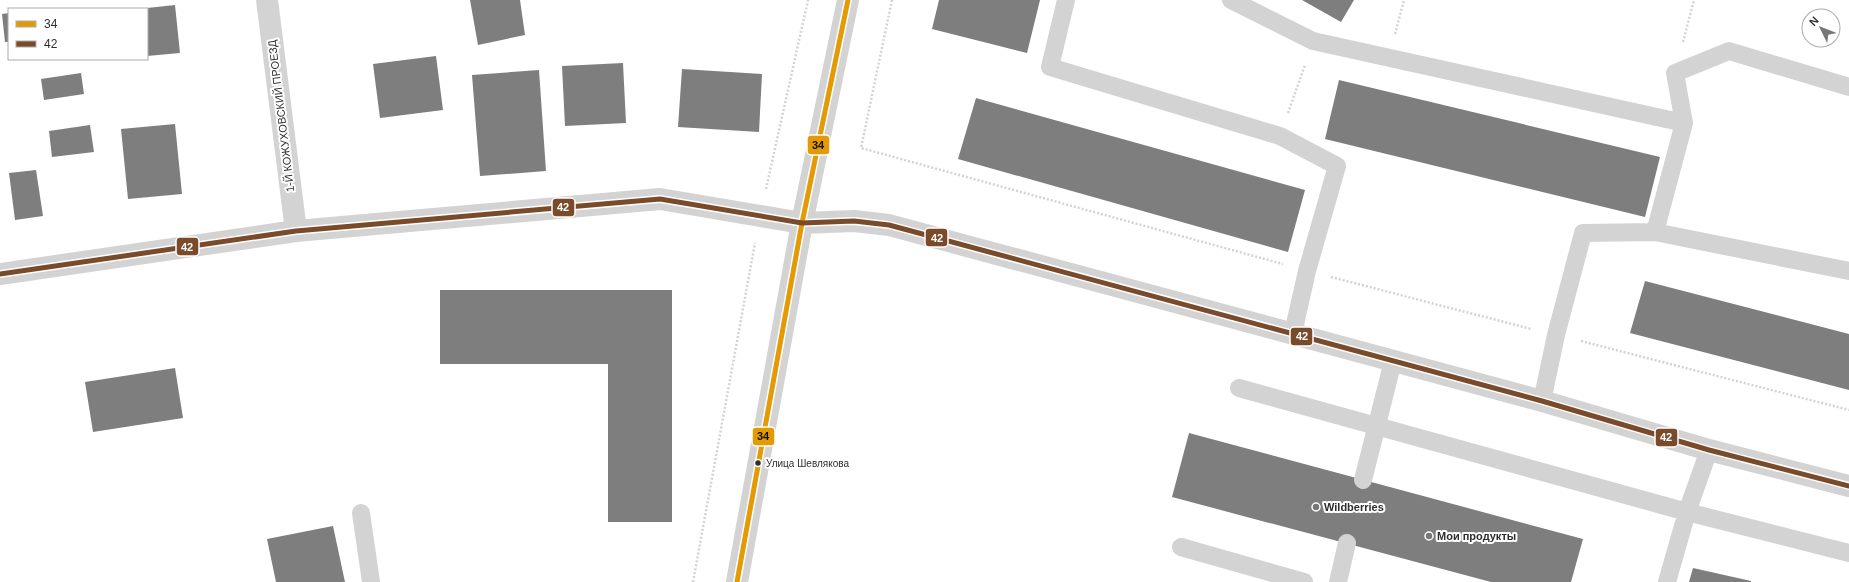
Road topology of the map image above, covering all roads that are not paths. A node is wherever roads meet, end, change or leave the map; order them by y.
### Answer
1 (267, 0) edge
2 (848, 0) edge
3 (1066, 0) edge
4 (1231, 0) edge
5 (1849, 87) edge
6 (1684, 123) junction
7 (802, 223) junction
8 (296, 231) junction
9 (1656, 232) junction
10 (1849, 271) edge
11 (0, 274) edge
12 (1293, 333) junction
13 (1393, 361) junction
14 (1238, 388) dead end
15 (1542, 401) junction
16 (1376, 426) junction
17 (1708, 450) junction
18 (1363, 480) dead end
19 (1849, 486) edge
20 (1687, 512) junction
21 (361, 513) dead end
22 (1347, 543) dead end
23 (1181, 548) dead end
24 (1849, 554) edge
25 (371, 582) edge
26 (737, 582) edge
27 (1304, 582) edge
28 (1338, 582) edge
29 (1667, 582) edge

1 - 8 street, 1-Й КОЖУХОВСКИЙ ПРОЕЗД
2 - 7 street
3 - 12 lane
4 - 6 lane
5 - 6 lane
6 - 9 lane
7 - 8 street
7 - 12 street
7 - 26 street
8 - 11 street
9 - 10 lane
9 - 15 lane
12 - 13 street
13 - 15 street
13 - 16 lane
14 - 16 lane
15 - 17 street
16 - 18 lane
16 - 20 lane
17 - 19 street
17 - 20 lane
20 - 24 lane
20 - 29 lane
21 - 25 lane
22 - 28 lane
23 - 27 lane

